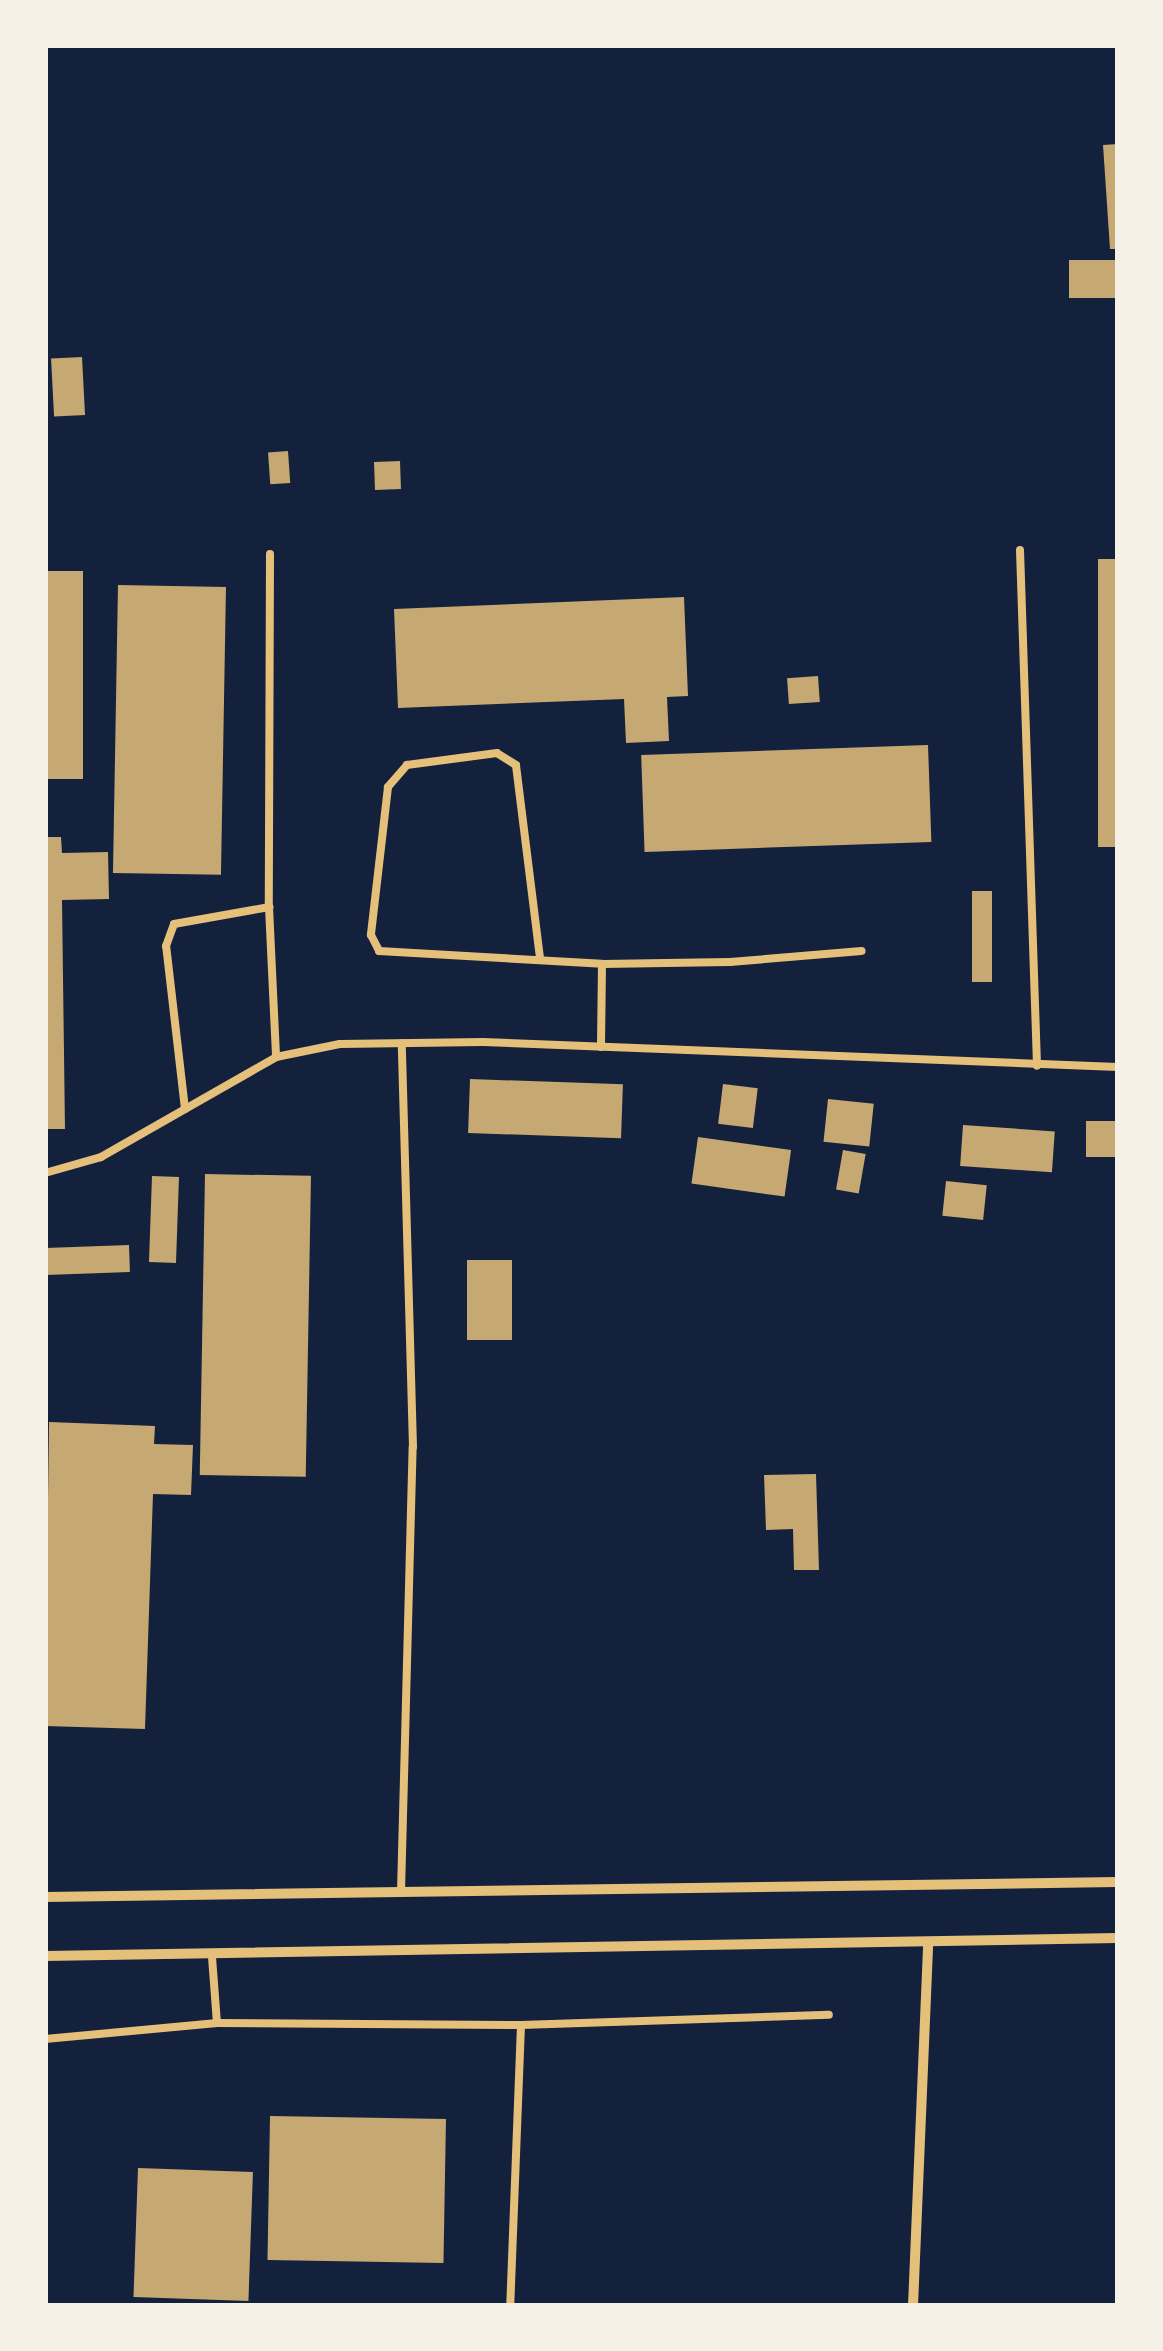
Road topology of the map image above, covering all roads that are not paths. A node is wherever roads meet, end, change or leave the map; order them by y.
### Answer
1 (1020, 550) dead end
2 (270, 554) dead end
3 (269, 907) junction
4 (862, 951) dead end
5 (540, 958) junction
6 (602, 964) junction
7 (402, 1043) junction
8 (601, 1048) junction
9 (276, 1057) junction
10 (1037, 1066) junction
11 (1118, 1067) edge
12 (185, 1109) junction
13 (45, 1173) edge
14 (1118, 1882) edge
15 (401, 1892) junction
16 (45, 1897) edge
17 (1118, 1938) edge
18 (928, 1943) junction
19 (45, 1956) edge
20 (212, 1957) junction
21 (829, 2015) dead end
22 (217, 2024) junction
23 (521, 2024) junction
24 (45, 2040) edge
25 (510, 2306) edge
26 (913, 2306) edge

1 - 10 lane
2 - 3 lane
3 - 9 lane
3 - 12 lane
4 - 6 lane
5 - 5 lane
5 - 6 lane
6 - 8 lane
7 - 8 lane
7 - 9 lane
7 - 15 lane
8 - 10 lane
9 - 12 lane
10 - 11 lane
12 - 13 lane
14 - 15 street
15 - 16 street
17 - 18 street
18 - 20 street
18 - 26 street
19 - 20 street
20 - 22 lane
21 - 23 lane
22 - 23 lane
22 - 24 lane
23 - 25 lane

